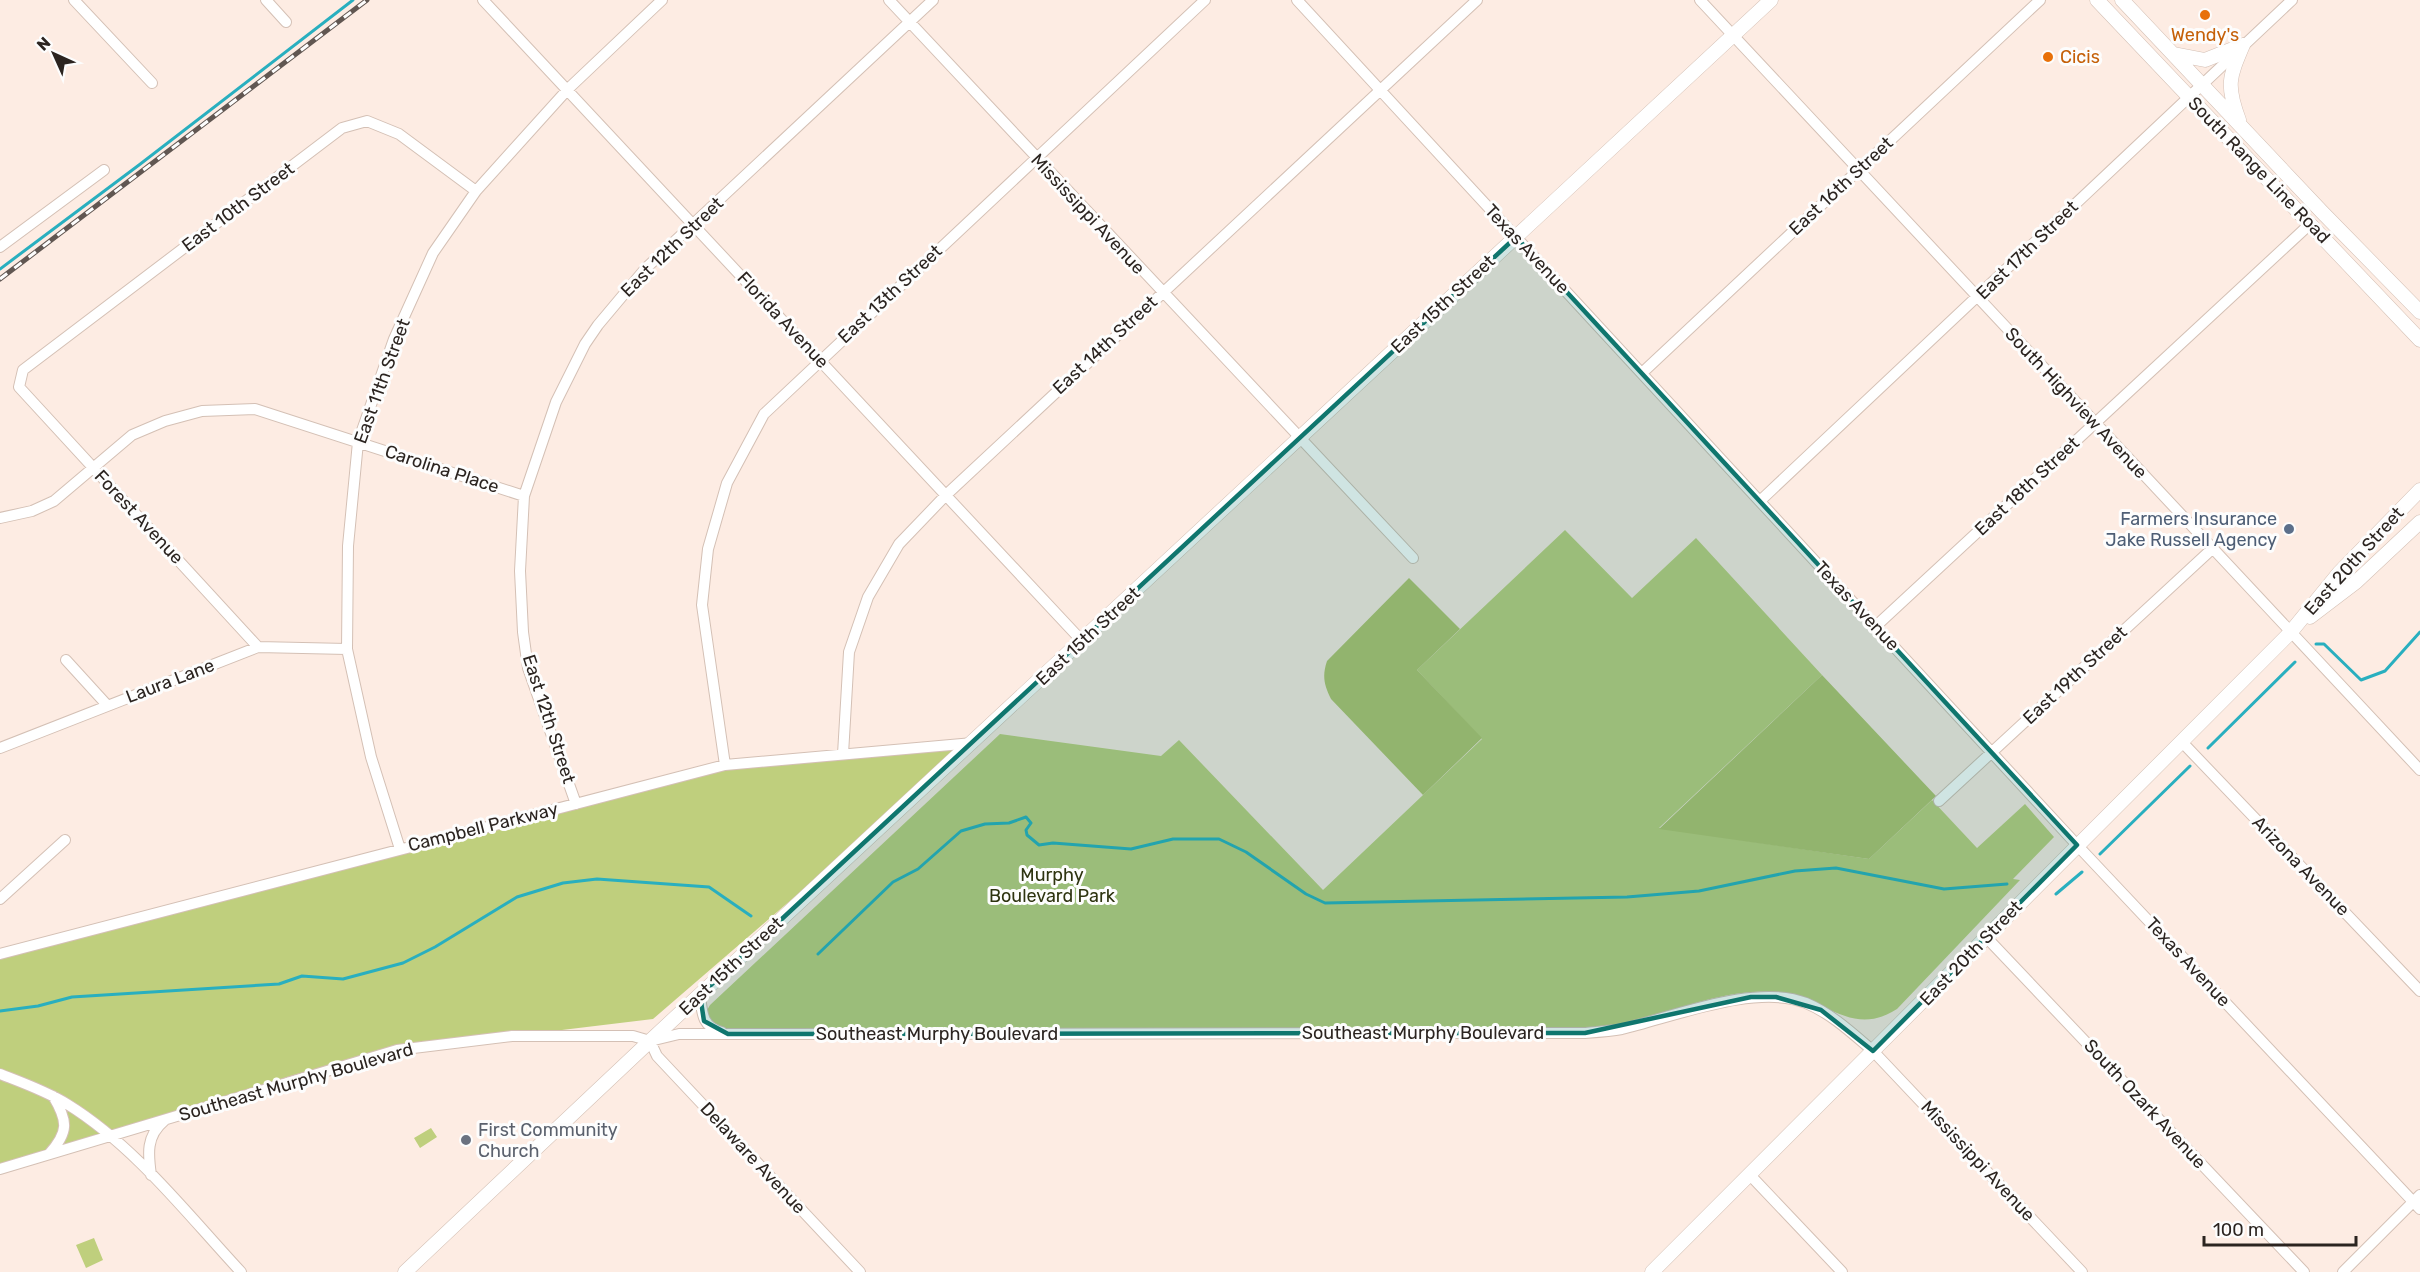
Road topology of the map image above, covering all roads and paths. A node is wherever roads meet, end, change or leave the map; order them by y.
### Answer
1 (74, 0) edge
2 (266, 0) edge
3 (483, 0) edge
4 (662, 0) edge
5 (889, 0) edge
6 (933, 0) edge
7 (1205, 0) edge
8 (1297, 0) edge
9 (1477, 0) edge
10 (1700, 0) edge
11 (1771, 0) edge
12 (2040, 0) edge
13 (2097, 0) edge
14 (2122, 0) edge
15 (2292, 0) edge
16 (286, 22) dead end
17 (910, 22) junction
18 (1734, 35) junction
19 (2243, 45) junction
20 (2173, 54) junction
21 (152, 83) dead end
22 (2202, 83) junction
23 (568, 89) junction
24 (1380, 90) junction
25 (2188, 96) junction
26 (2242, 128) junction
27 (1036, 158) junction
28 (1859, 169) junction
29 (105, 170) dead end
30 (477, 191) junction
31 (694, 224) junction
32 (2310, 224) junction
33 (1516, 237) junction
34 (0, 247) edge
35 (1162, 292) junction
36 (1978, 297) junction
37 (2420, 312) edge
38 (2420, 340) edge
39 (820, 360) junction
40 (1642, 373) junction
41 (19, 387) joint
42 (2095, 423) junction
43 (1299, 438) junction
44 (358, 442) junction
45 (93, 467) junction
46 (2420, 490) edge
47 (946, 495) junction
48 (524, 496) junction
49 (1761, 500) junction
50 (0, 518) edge
51 (2420, 522) edge
52 (2212, 549) junction
53 (1413, 558) dead end
54 (1876, 626) junction
55 (2290, 633) junction
56 (1082, 641) junction
57 (258, 647) junction
58 (347, 649) junction
59 (66, 660) dead end
60 (107, 705) junction
61 (2181, 741) junction
62 (973, 743) junction
63 (0, 748) edge
64 (1992, 752) junction
65 (843, 754) junction
66 (725, 765) junction
67 (2420, 770) edge
68 (1939, 801) dead end
69 (576, 804) junction
70 (65, 840) dead end
71 (2077, 845) junction
72 (400, 849) junction
73 (0, 899) edge
74 (1986, 937) junction
75 (0, 954) edge
76 (2420, 990) edge
77 (700, 995) junction
78 (728, 1034) junction
79 (650, 1041) junction
80 (1873, 1051) junction
81 (0, 1074) edge
82 (53, 1096) junction
83 (168, 1118) junction
84 (110, 1135) junction
85 (49, 1154) junction
86 (0, 1169) edge
87 (151, 1175) junction
88 (1750, 1175) junction
89 (2418, 1202) edge
90 (241, 1272) edge
91 (405, 1272) edge
92 (860, 1272) edge
93 (1652, 1272) edge
94 (1842, 1272) edge
95 (2082, 1272) edge
96 (2304, 1272) edge
97 (2343, 1272) edge

1 - 21 street
2 - 16 street
3 - 23 street, Florida Avenue
4 - 23 street, East 11th Street
5 - 17 street, Mississippi Avenue
6 - 17 street, East 12th Street
7 - 27 street, East 13th Street
8 - 24 street, Texas Avenue
9 - 24 street, East 14th Street
10 - 18 street, South Highview Avenue
11 - 18 main road, East 15th Street
12 - 28 street, East 16th Street
13 - 25 main road, South Range Line Road
14 - 20 main road, South Range Line Road
15 - 19 street, East 17th Street
17 - 27 street, Mississippi Avenue
17 - 31 street, East 12th Street
18 - 28 street, South Highview Avenue
18 - 33 main road, East 15th Street
19 - 20 main road
19 - 22 street, East 17th Street
19 - 26 main road
20 - 22 main road, South Range Line Road
22 - 25 street, East 17th Street
22 - 26 main road, South Range Line Road
23 - 30 street, East 11th Street
23 - 31 street, Florida Avenue
24 - 33 street, Texas Avenue
24 - 35 street, East 14th Street
25 - 32 main road, South Range Line Road
25 - 36 street, East 17th Street
26 - 37 main road, South Range Line Road
27 - 35 street, Mississippi Avenue
27 - 39 street, East 13th Street
28 - 36 street, South Highview Avenue
28 - 40 street, East 16th Street
29 - 34 street
30 - 41 street, East 10th Street
30 - 44 street, East 11th Street
31 - 39 street, Florida Avenue
31 - 48 street, East 12th Street
32 - 38 main road, South Range Line Road
32 - 42 street, East 18th Street
33 - 40 street, Texas Avenue
33 - 43 main road, East 15th Street
35 - 43 street, Mississippi Avenue
35 - 47 street, East 14th Street
36 - 42 street, South Highview Avenue
36 - 49 street, East 17th Street
39 - 47 street, Florida Avenue
39 - 66 street, East 13th Street
40 - 49 street, Texas Avenue
41 - 45 street, Forest Avenue
42 - 52 street, South Highview Avenue
42 - 54 street, East 18th Street
43 - 53 street, Mississippi Avenue
43 - 56 main road, East 15th Street
44 - 45 street, Carolina Place
44 - 48 street, Carolina Place
44 - 58 street, East 11th Street
45 - 50 street, Carolina Place
45 - 57 street, Forest Avenue
46 - 55 main road, East 20th Street
47 - 56 street, Florida Avenue
47 - 65 street, East 14th Street
48 - 69 street, East 12th Street
49 - 54 street, Texas Avenue
51 - 55 main road, East 20th Street
52 - 55 street, South Highview Avenue
52 - 64 street, East 19th Street
54 - 64 street, Texas Avenue
55 - 61 main road, East 20th Street
55 - 67 street, South Highview Avenue
56 - 62 main road, East 15th Street
57 - 58 street, Laura Lane
57 - 60 street, Laura Lane
58 - 72 street, East 11th Street
59 - 60 street
60 - 63 street, Laura Lane
61 - 71 main road, East 20th Street
61 - 76 street, Arizona Avenue
62 - 65 street, Campbell Parkway
62 - 77 main road, East 15th Street
64 - 68 street, East 19th Street
64 - 71 street, Texas Avenue
65 - 66 street, Campbell Parkway
66 - 69 street, Campbell Parkway
69 - 72 street, Campbell Parkway
70 - 73 street
71 - 74 main road, East 20th Street
71 - 89 street, Texas Avenue
72 - 75 street, Campbell Parkway
74 - 80 main road, East 20th Street
74 - 96 street, South Ozark Avenue
77 - 78 street
77 - 79 main road, East 15th Street
78 - 79 street, Southeast Murphy Boulevard
78 - 80 street, Southeast Murphy Boulevard
79 - 83 street, Southeast Murphy Boulevard
79 - 91 main road, East 15th Street
79 - 92 street, Delaware Avenue
80 - 88 main road, East 20th Street
80 - 95 street, Mississippi Avenue
81 - 82 street
82 - 84 street
82 - 85 street
83 - 84 street, Southeast Murphy Boulevard
83 - 87 street
84 - 85 street, Southeast Murphy Boulevard
84 - 87 street
85 - 86 street, Southeast Murphy Boulevard
87 - 90 street
88 - 93 main road, East 20th Street
88 - 94 street
89 - 97 street

